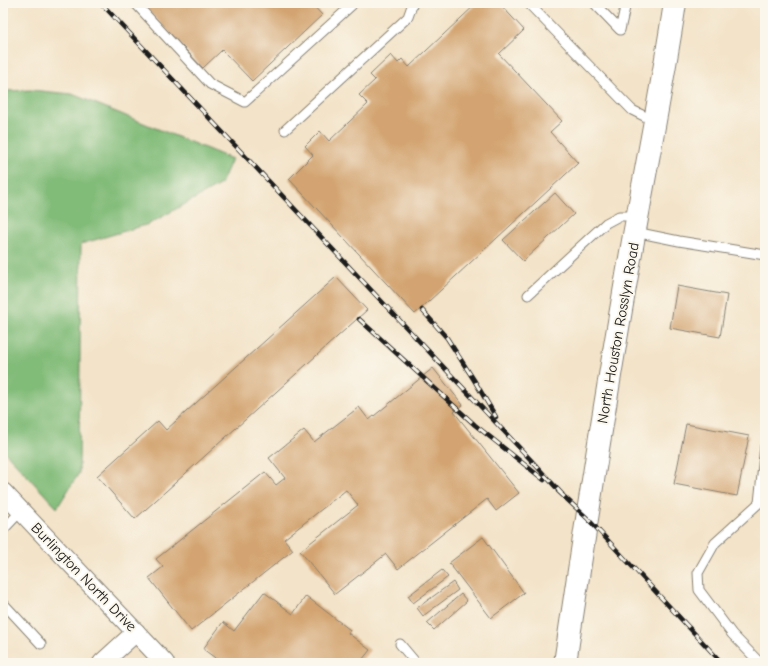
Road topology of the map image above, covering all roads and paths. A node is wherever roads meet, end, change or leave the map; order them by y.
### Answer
1 (135, 3) edge
2 (413, 3) edge
3 (528, 3) edge
4 (594, 3) edge
5 (626, 3) edge
6 (675, 3) edge
7 (352, 4) edge
8 (656, 122) junction
9 (285, 130) dead end
10 (637, 224) junction
11 (765, 255) edge
12 (528, 296) dead end
13 (765, 446) edge
14 (3, 492) edge
15 (21, 511) junction
16 (3, 530) edge
17 (3, 603) edge
18 (136, 632) junction
19 (41, 644) dead end
20 (400, 644) dead end
21 (102, 663) edge
22 (165, 663) edge
23 (416, 663) edge
24 (565, 663) edge
25 (760, 663) edge

1 - 7 lane
2 - 9 lane
3 - 8 lane
4 - 5 lane
6 - 8 street, North Houston Rosslyn Road
8 - 10 street, North Houston Rosslyn Road
10 - 11 lane
10 - 12 lane
10 - 24 street, North Houston Rosslyn Road
13 - 25 lane
14 - 15 street, Burlington North Drive
15 - 16 lane
15 - 18 street, Burlington North Drive
17 - 19 lane
18 - 21 street
18 - 22 street, Burlington North Drive
20 - 23 lane

